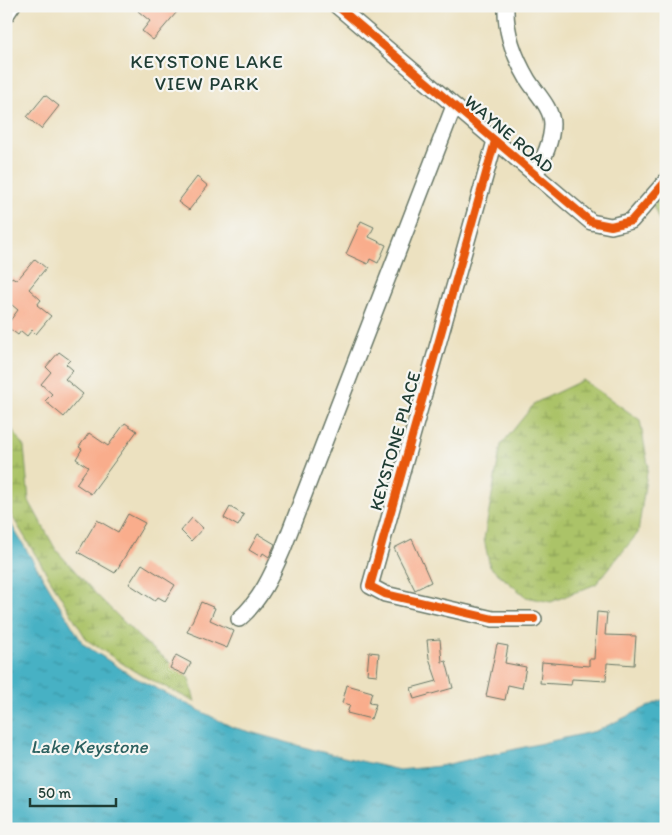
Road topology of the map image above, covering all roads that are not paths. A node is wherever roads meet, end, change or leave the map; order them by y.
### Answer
1 (12, 6) edge
2 (337, 6) edge
3 (506, 6) edge
4 (6, 16) edge
5 (454, 106) junction
6 (494, 142) junction
7 (535, 175) junction
8 (666, 181) edge
9 (239, 619) dead end
10 (534, 619) dead end

1 - 4 street
2 - 5 street, WAYNE ROAD
3 - 7 street
5 - 6 street, WAYNE ROAD
5 - 9 street
6 - 7 street, WAYNE ROAD
6 - 10 street, KEYSTONE PLACE
7 - 8 street, WAYNE ROAD

